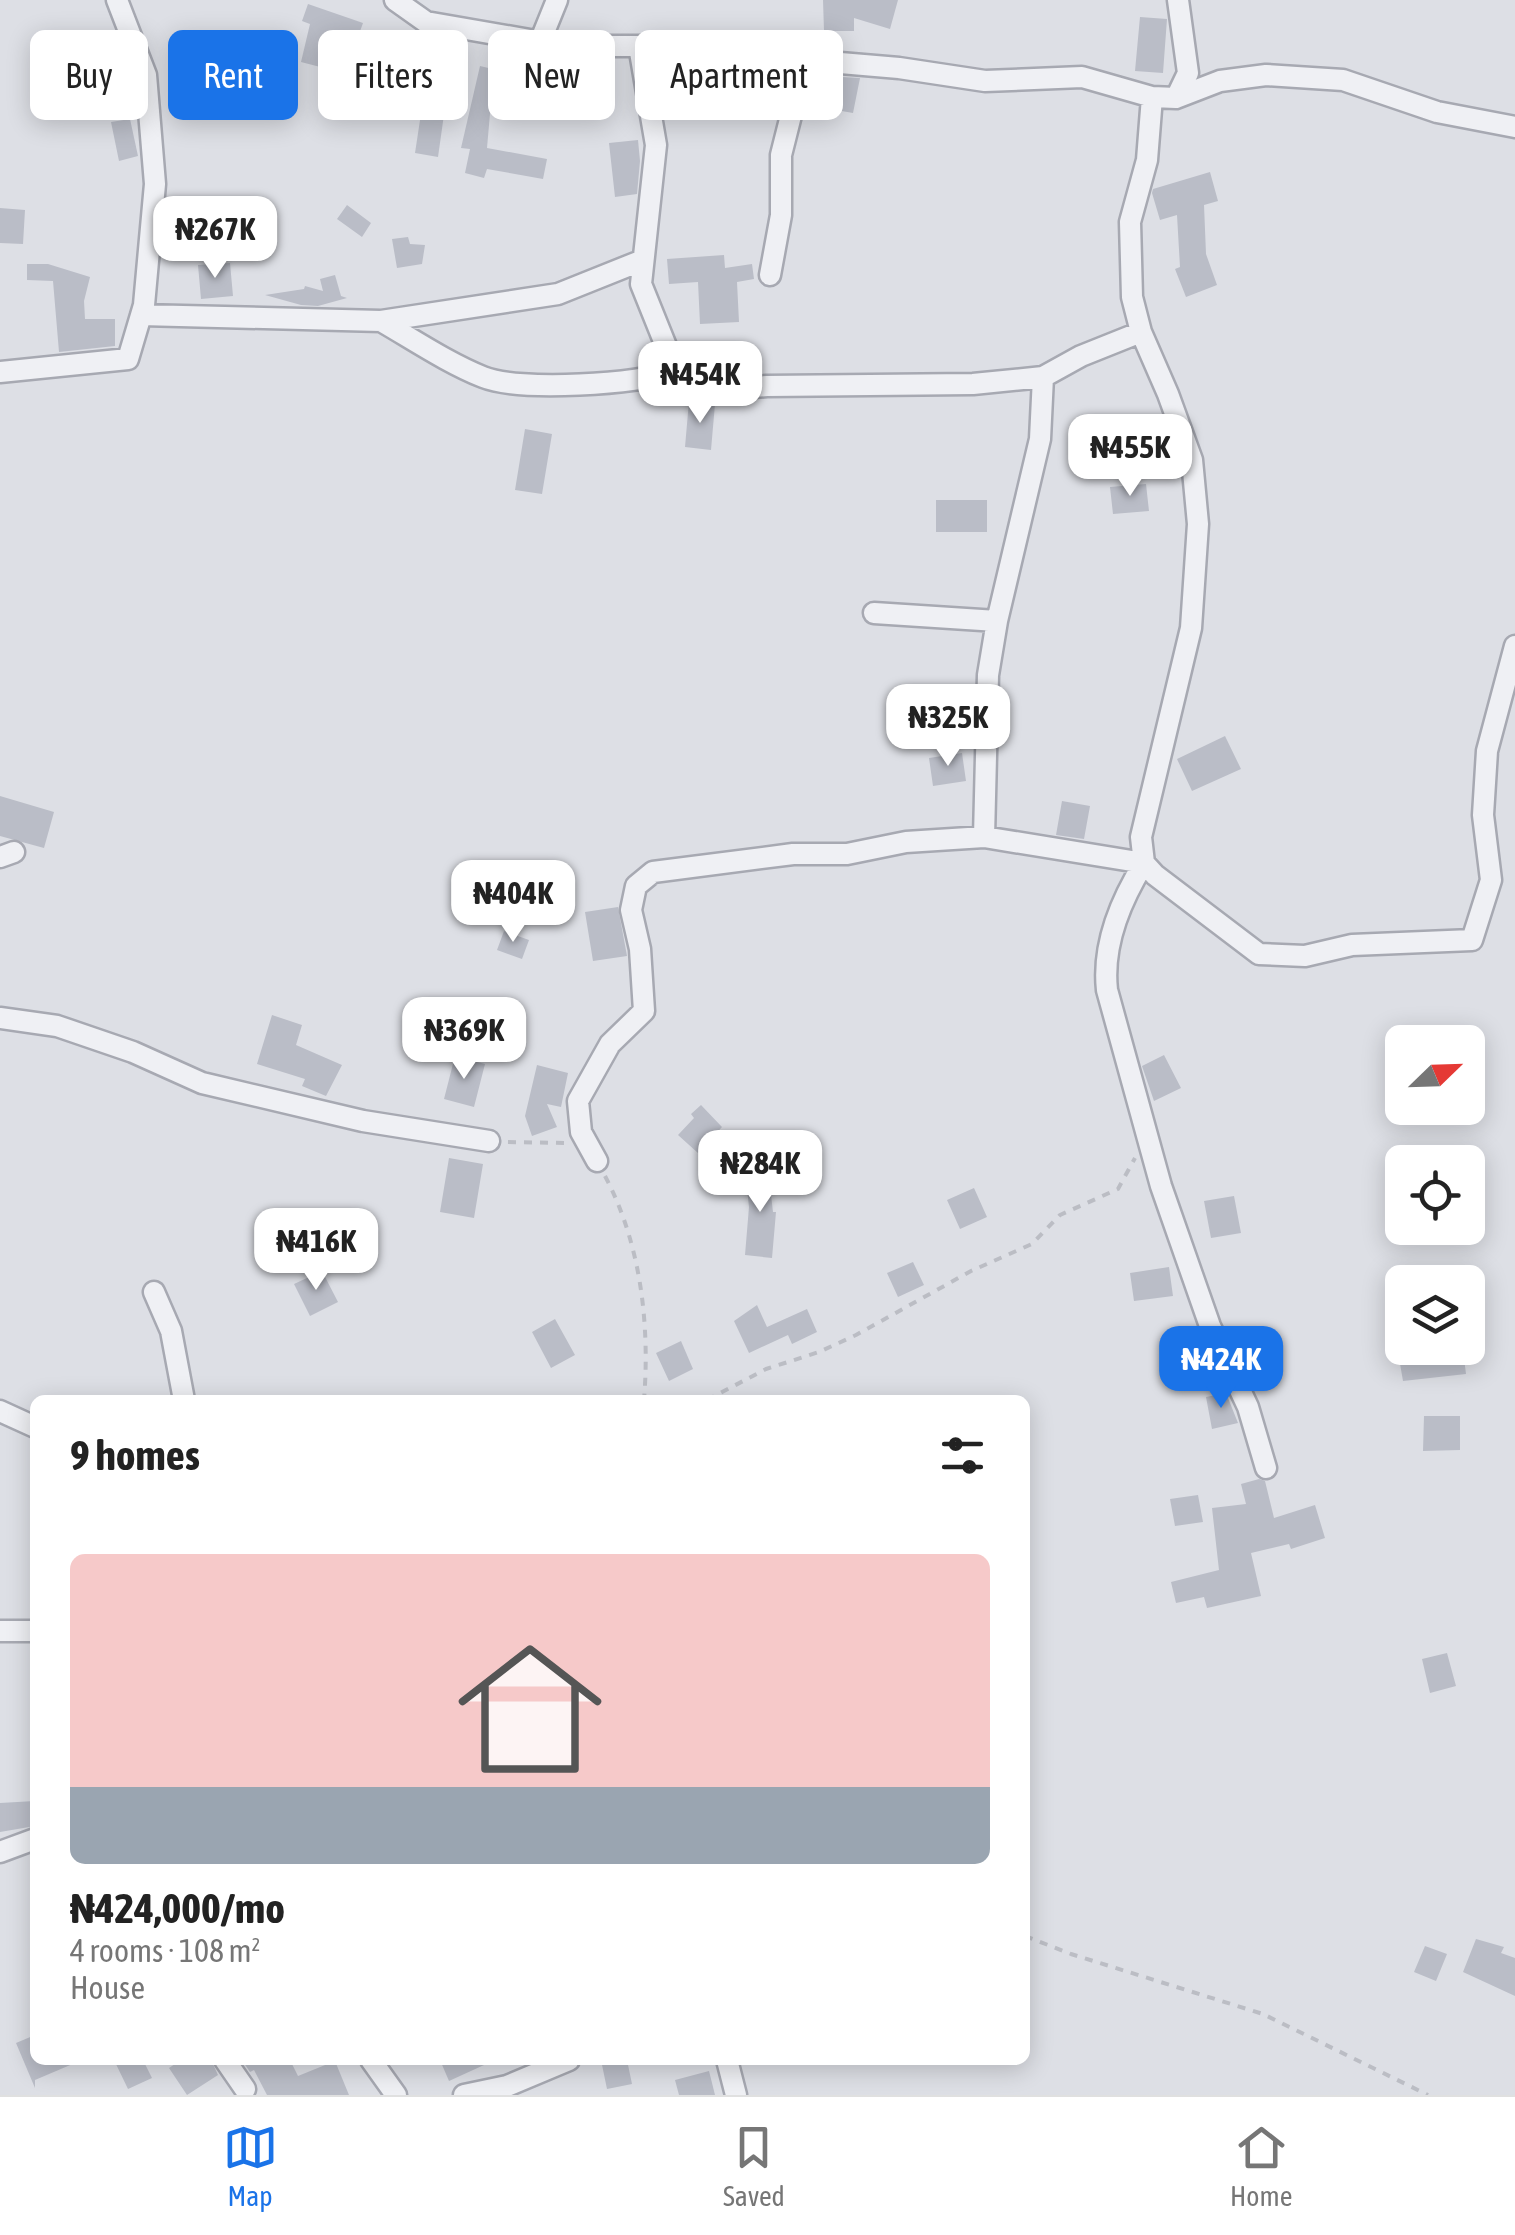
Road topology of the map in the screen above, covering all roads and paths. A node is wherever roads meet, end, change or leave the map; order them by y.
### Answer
1 (118, 0) edge
2 (395, 0) edge
3 (557, 0) edge
4 (1178, 0) edge
5 (545, 30) edge
6 (488, 33) edge
7 (843, 63) edge
8 (1152, 97) junction
9 (1176, 98) junction
10 (652, 120) edge
11 (790, 120) edge
12 (1515, 128) edge
13 (643, 260) junction
14 (770, 275) dead end
15 (141, 315) junction
16 (380, 321) junction
17 (1140, 332) junction
18 (676, 371) junction
19 (0, 372) edge
20 (1043, 377) junction
21 (874, 613) dead end
22 (997, 621) junction
23 (1515, 646) edge
24 (984, 837) junction
25 (1144, 863) junction
26 (0, 1018) edge
27 (489, 1141) joint
28 (572, 1142) dead end
29 (1148, 1143) junction
30 (597, 1160) joint
31 (154, 1292) dead end
32 (183, 1395) edge
33 (644, 1395) edge
34 (715, 1395) edge
35 (0, 1411) edge
36 (30, 1425) edge
37 (1266, 1468) dead end
38 (0, 1631) edge
39 (30, 1631) edge
40 (30, 1841) edge
41 (0, 1852) edge
42 (1030, 1938) edge
43 (228, 2065) edge
44 (374, 2065) edge
45 (557, 2065) edge
46 (728, 2065) edge
47 (245, 2089) dead end
48 (396, 2095) edge
49 (464, 2095) edge
50 (736, 2095) edge
51 (1428, 2095) edge

1 - 15 street
2 - 6 street
3 - 5 street
4 - 9 street
7 - 8 street
8 - 9 street
8 - 17 street
9 - 12 street
10 - 13 street
11 - 14 street
13 - 16 street
13 - 18 street
15 - 16 street
15 - 19 street
16 - 18 street
17 - 20 street
17 - 25 street
18 - 20 street
20 - 22 street
21 - 22 street
22 - 24 street
23 - 25 street
24 - 25 street
24 - 30 street
25 - 29 street
26 - 27 street
27 - 28 path
29 - 34 path
29 - 37 street
30 - 33 path
31 - 32 street
35 - 36 street
38 - 39 street
40 - 41 street
42 - 51 path
43 - 47 street
44 - 48 street
45 - 49 street
46 - 50 street

